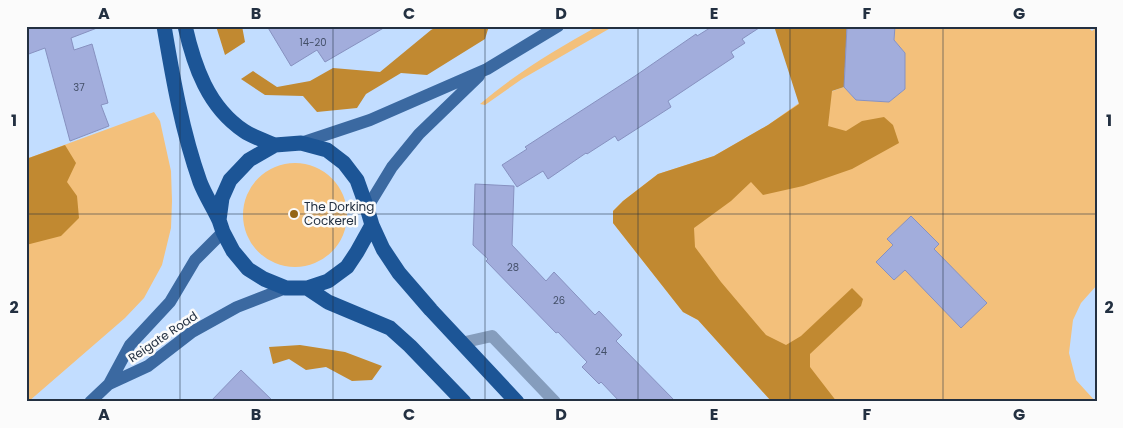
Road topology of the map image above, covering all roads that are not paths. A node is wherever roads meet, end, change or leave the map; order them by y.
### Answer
1 (164, 26) edge
2 (185, 26) edge
3 (558, 26) edge
4 (487, 69) junction
5 (301, 143) junction
6 (275, 145) junction
7 (367, 208) junction
8 (372, 225) junction
9 (221, 226) junction
10 (286, 288) junction
11 (307, 288) junction
12 (461, 343) junction
13 (109, 384) junction
14 (90, 402) edge
15 (464, 402) edge
16 (516, 402) edge
17 (555, 402) edge

1 - 9 highway
2 - 6 highway
3 - 4 main road
4 - 5 main road
4 - 7 main road
5 - 6 highway
5 - 7 highway
6 - 9 highway
7 - 8 highway
8 - 11 highway
8 - 12 highway
9 - 10 highway
9 - 13 main road, Reigate Road
10 - 11 highway
10 - 13 main road, Reigate Road
11 - 15 highway
12 - 16 highway
12 - 17 street
13 - 14 main road, Reigate Road

